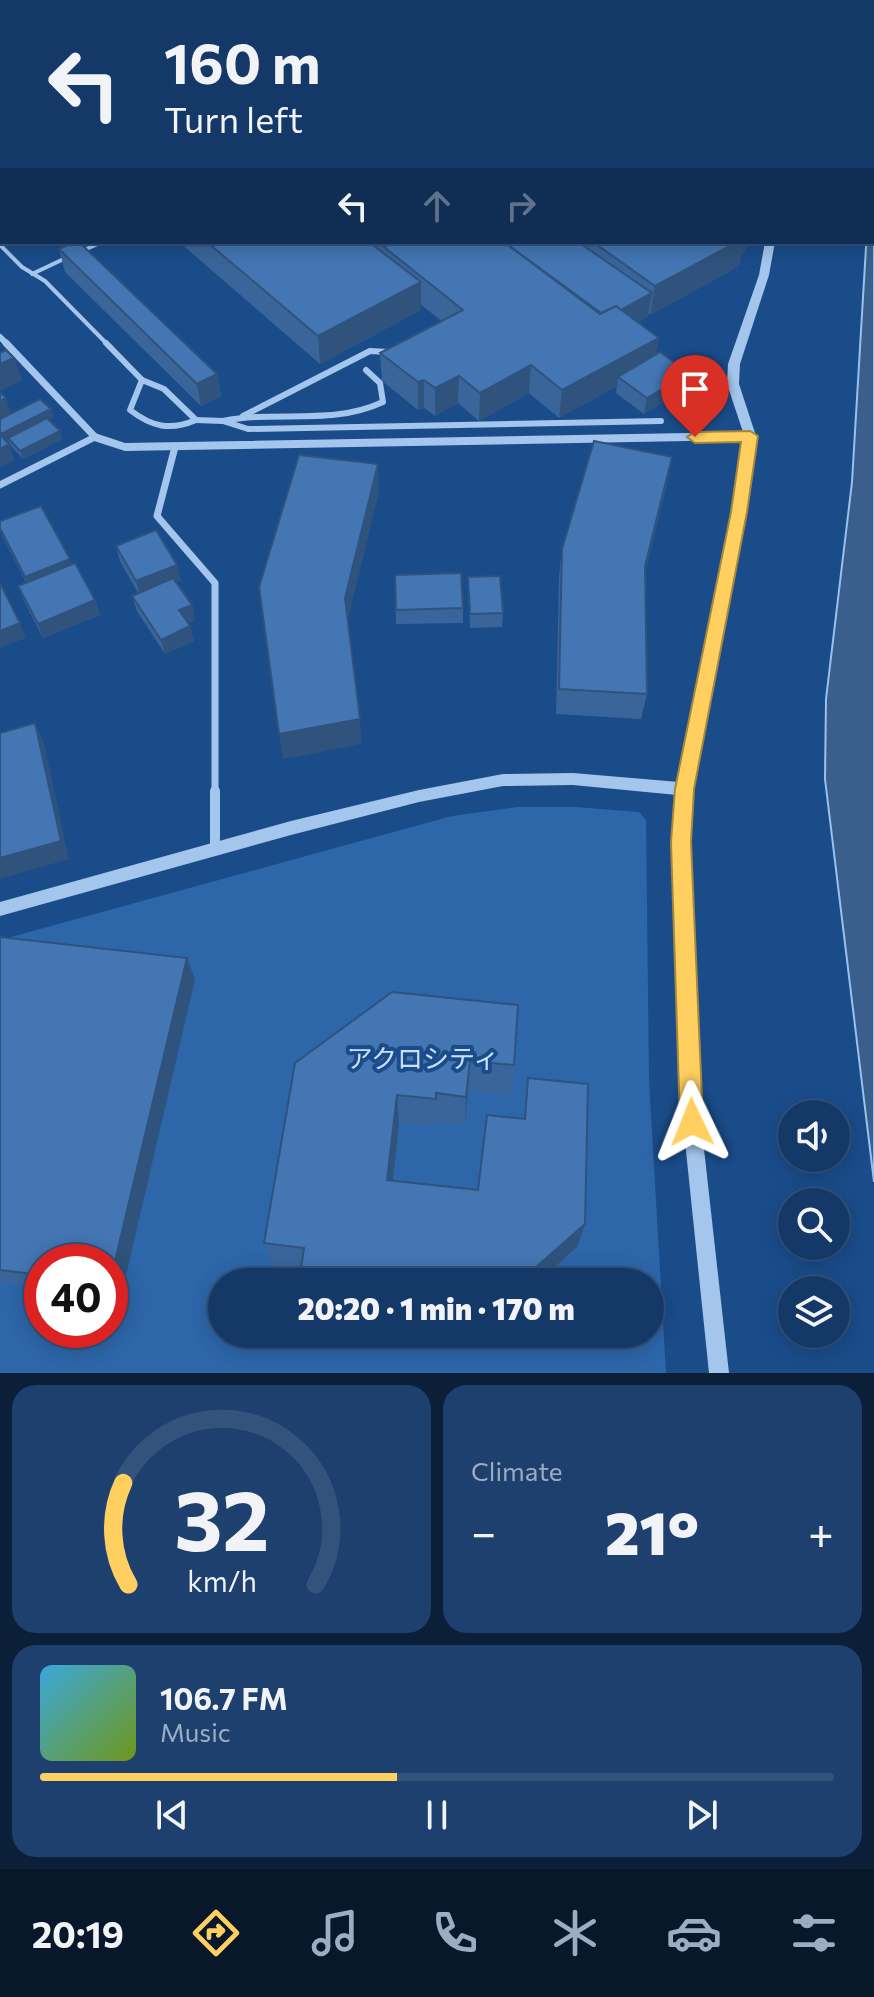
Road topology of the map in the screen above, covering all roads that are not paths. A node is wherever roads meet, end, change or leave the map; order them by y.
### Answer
1 (98, 244) edge
2 (770, 244) edge
3 (0, 245) edge
4 (32, 274) junction
5 (0, 337) edge
6 (398, 347) edge
7 (366, 370) dead end
8 (142, 380) junction
9 (243, 416) junction
10 (196, 420) junction
11 (223, 421) junction
12 (661, 421) dead end
13 (750, 436) junction
14 (95, 437) junction
15 (175, 447) junction
16 (0, 485) edge
17 (685, 789) junction
18 (215, 849) junction
19 (0, 909) edge
20 (719, 1373) edge

1 - 4 lane
2 - 13 street
3 - 4 lane
4 - 8 lane
5 - 14 street
6 - 9 lane
7 - 9 lane
8 - 10 lane
8 - 10 lane
9 - 11 lane
10 - 11 lane
11 - 12 lane
13 - 15 street
13 - 17 street
14 - 15 street
14 - 16 street
15 - 18 street
17 - 18 street
17 - 20 street
18 - 19 street

